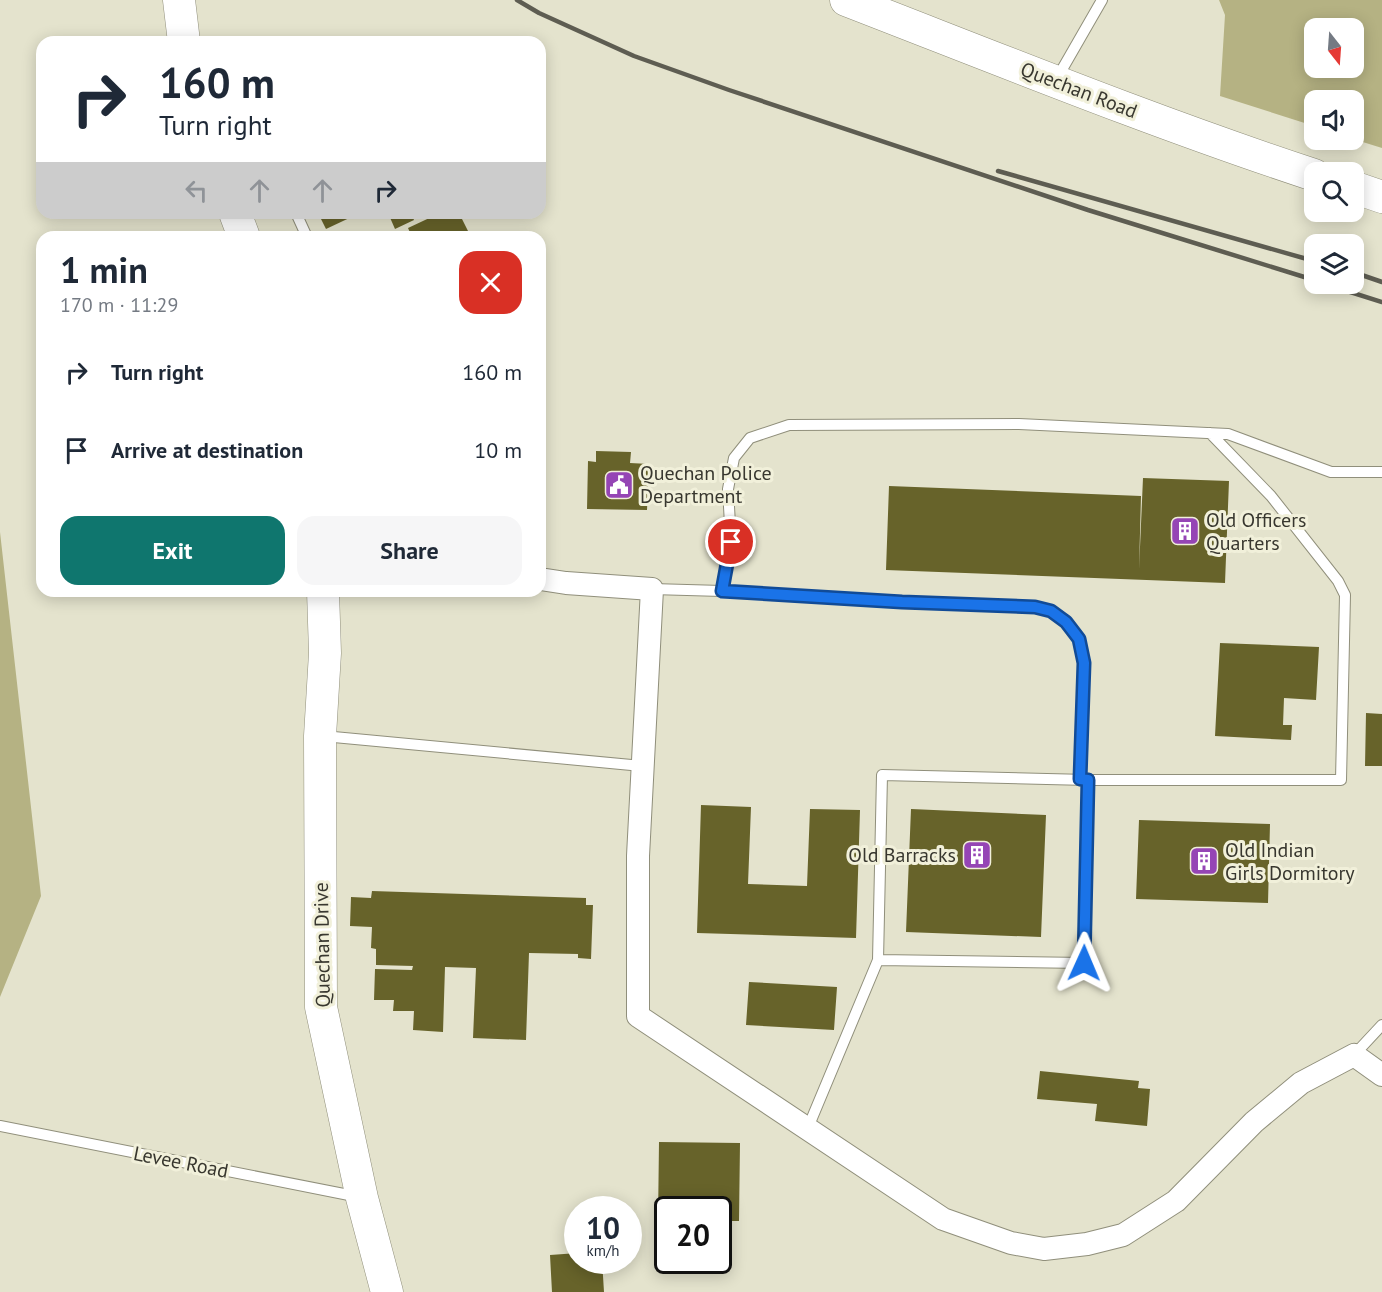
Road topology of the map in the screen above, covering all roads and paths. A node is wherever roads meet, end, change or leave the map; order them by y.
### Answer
1 (179, 0) edge
2 (846, 0) edge
3 (1102, 0) edge
4 (183, 36) edge
5 (1056, 81) junction
6 (1304, 172) edge
7 (1364, 191) edge
8 (1382, 197) edge
9 (1210, 433) junction
10 (1382, 472) edge
11 (546, 580) edge
12 (652, 589) junction
13 (722, 591) junction
14 (323, 597) edge
15 (320, 736) junction
16 (642, 766) junction
17 (1084, 779) junction
18 (878, 960) junction
19 (1382, 1024) edge
20 (1354, 1055) junction
21 (1382, 1075) edge
22 (0, 1126) edge
23 (807, 1130) junction
24 (362, 1198) junction
25 (387, 1292) edge

1 - 4 street
2 - 5 street, Quechan Road
3 - 5 lane
5 - 6 street, Quechan Road
7 - 8 street
9 - 10 lane
9 - 13 lane
9 - 17 lane
11 - 12 street
12 - 13 lane
12 - 16 street
13 - 17 lane
14 - 15 street, Quechan Drive
15 - 16 lane
15 - 24 street, Quechan Drive
16 - 23 street
17 - 18 lane
17 - 18 lane
18 - 23 lane
19 - 20 lane
20 - 21 street
20 - 23 street
22 - 24 lane, Levee Road
24 - 25 street, Quechan Drive

